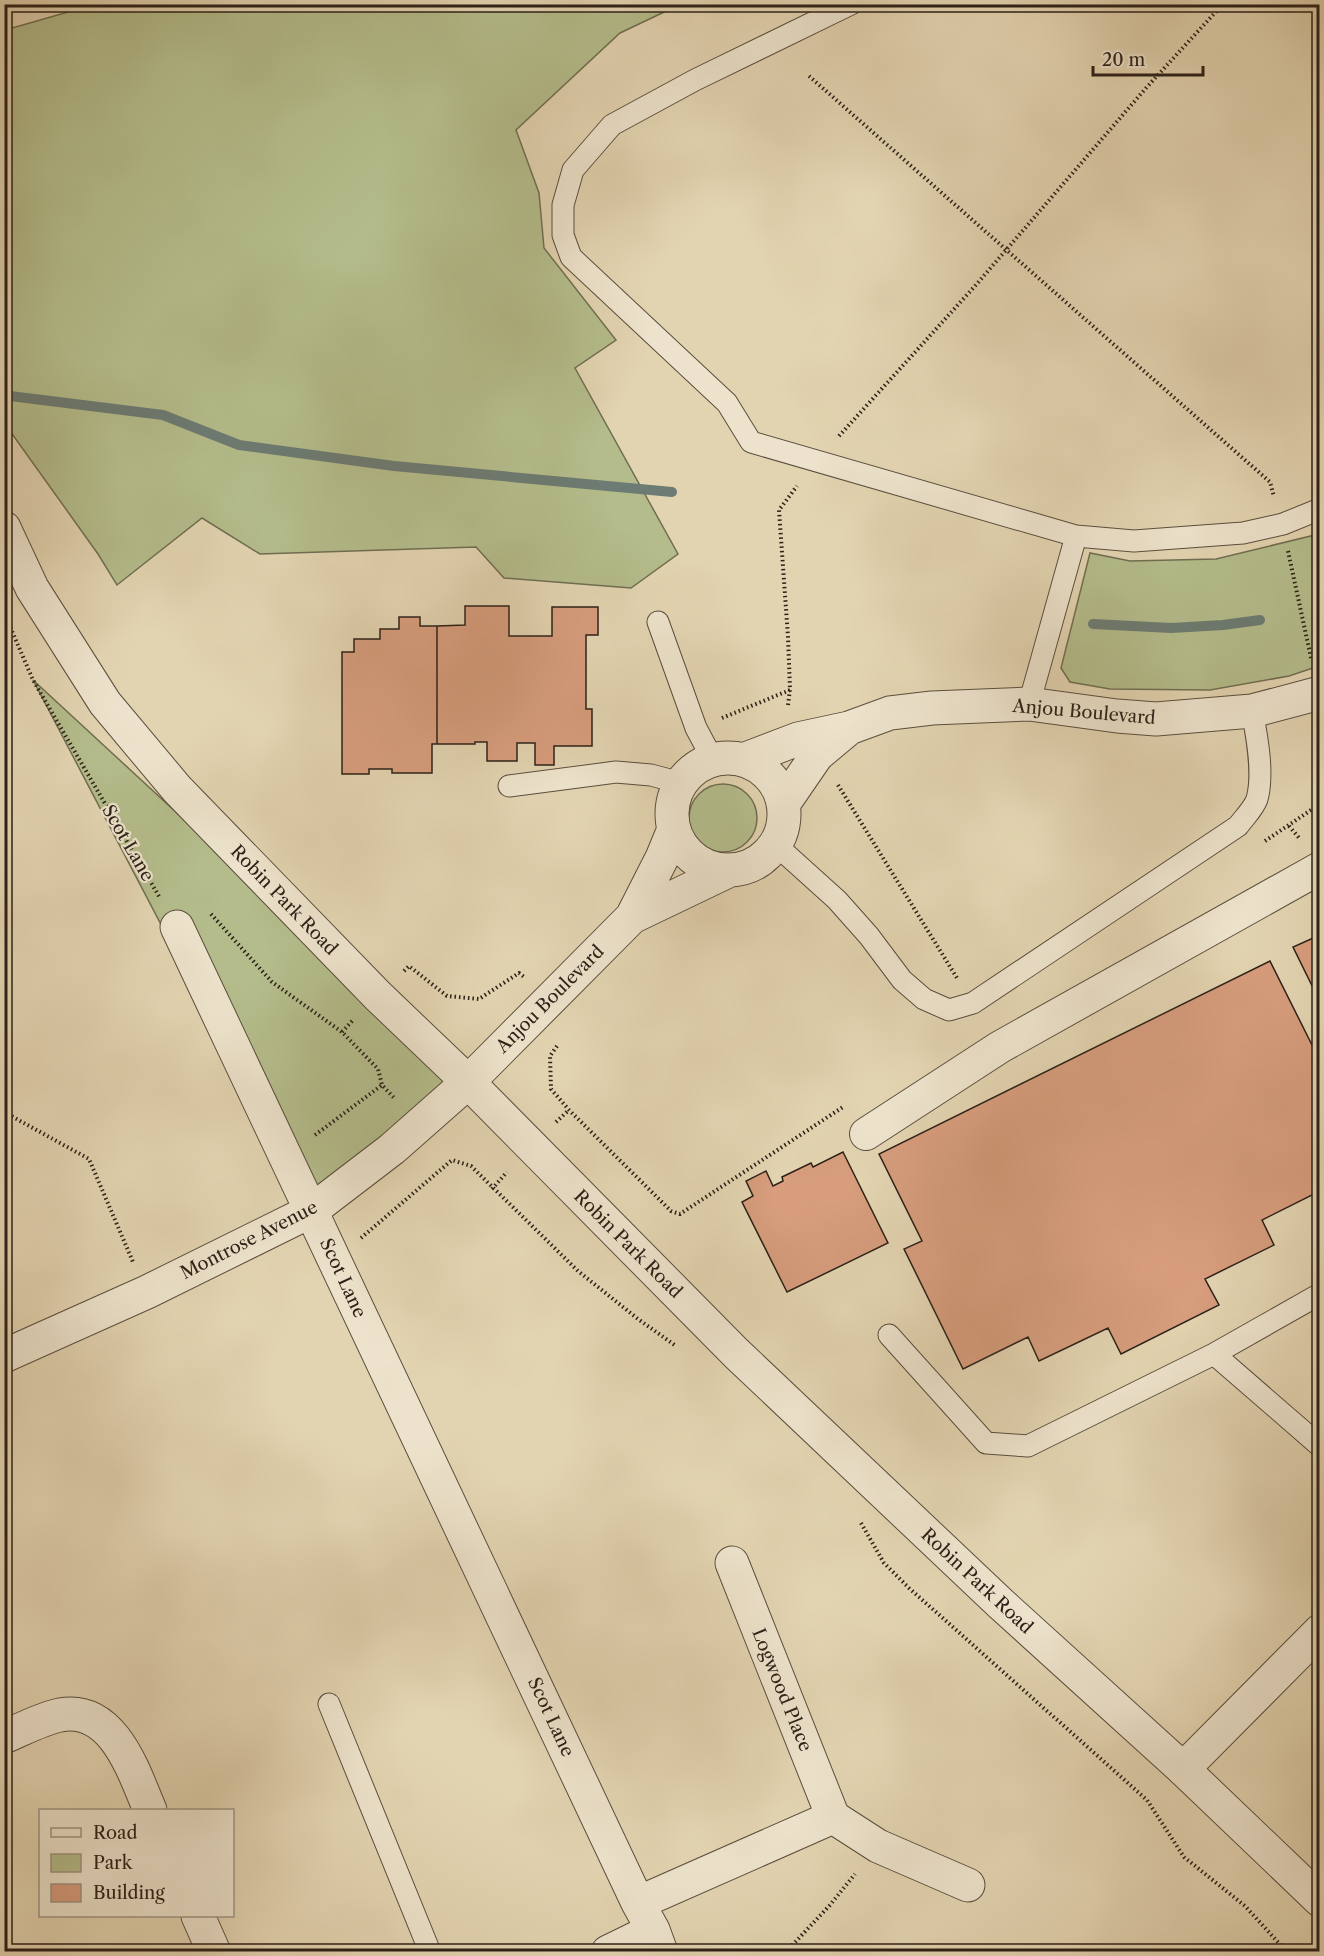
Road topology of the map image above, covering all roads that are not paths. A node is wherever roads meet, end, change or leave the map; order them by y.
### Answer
1 (851, 4) edge
2 (1320, 509) edge
3 (4, 528) edge
4 (1076, 536) junction
5 (658, 622) dead end
6 (1316, 680) edge
7 (1029, 704) junction
8 (1252, 711) junction
9 (807, 747) junction
10 (728, 760) junction
11 (681, 783) junction
12 (509, 786) dead end
13 (784, 803) junction
14 (674, 829) junction
15 (776, 845) junction
16 (1320, 867) edge
17 (728, 870) junction
18 (632, 917) junction
19 (177, 927) road end
20 (468, 1082) junction
21 (866, 1134) dead end
22 (311, 1211) junction
23 (1320, 1294) edge
24 (889, 1335) dead end
25 (1214, 1354) junction
26 (4, 1356) edge
27 (1320, 1446) edge
28 (732, 1563) dead end
29 (1320, 1631) edge
30 (329, 1704) dead end
31 (4, 1737) edge
32 (1183, 1769) junction
33 (150, 1809) edge
34 (833, 1817) junction
35 (968, 1885) dead end
36 (1320, 1900) edge
37 (198, 1917) edge
38 (651, 1928) edge
39 (214, 1952) edge
40 (430, 1952) edge
41 (608, 1952) edge

1 - 4 lane
2 - 4 lane
3 - 20 street, Robin Park Road
4 - 7 lane
5 - 10 lane
6 - 8 street, Anjou Boulevard
7 - 8 street, Anjou Boulevard
7 - 9 street, Anjou Boulevard
8 - 15 lane
9 - 10 street, Anjou Boulevard
9 - 13 street
10 - 11 street, Anjou Boulevard
10 - 13 street
11 - 12 lane
11 - 14 street, Anjou Boulevard
13 - 15 street
14 - 17 street
14 - 18 street, Anjou Boulevard
15 - 17 street, Anjou Boulevard
16 - 21 street
17 - 18 street, Anjou Boulevard
18 - 20 street, Anjou Boulevard
19 - 22 street, Scot Lane
20 - 22 street, Montrose Avenue
20 - 32 street, Robin Park Road
22 - 26 street, Montrose Avenue
22 - 38 street, Scot Lane
23 - 25 lane
24 - 25 lane
25 - 27 lane
28 - 34 street, Logwood Place
29 - 32 street
30 - 40 lane
31 - 33 street
32 - 36 street, Robin Park Road
34 - 35 street
34 - 38 street
37 - 39 street
38 - 41 street

